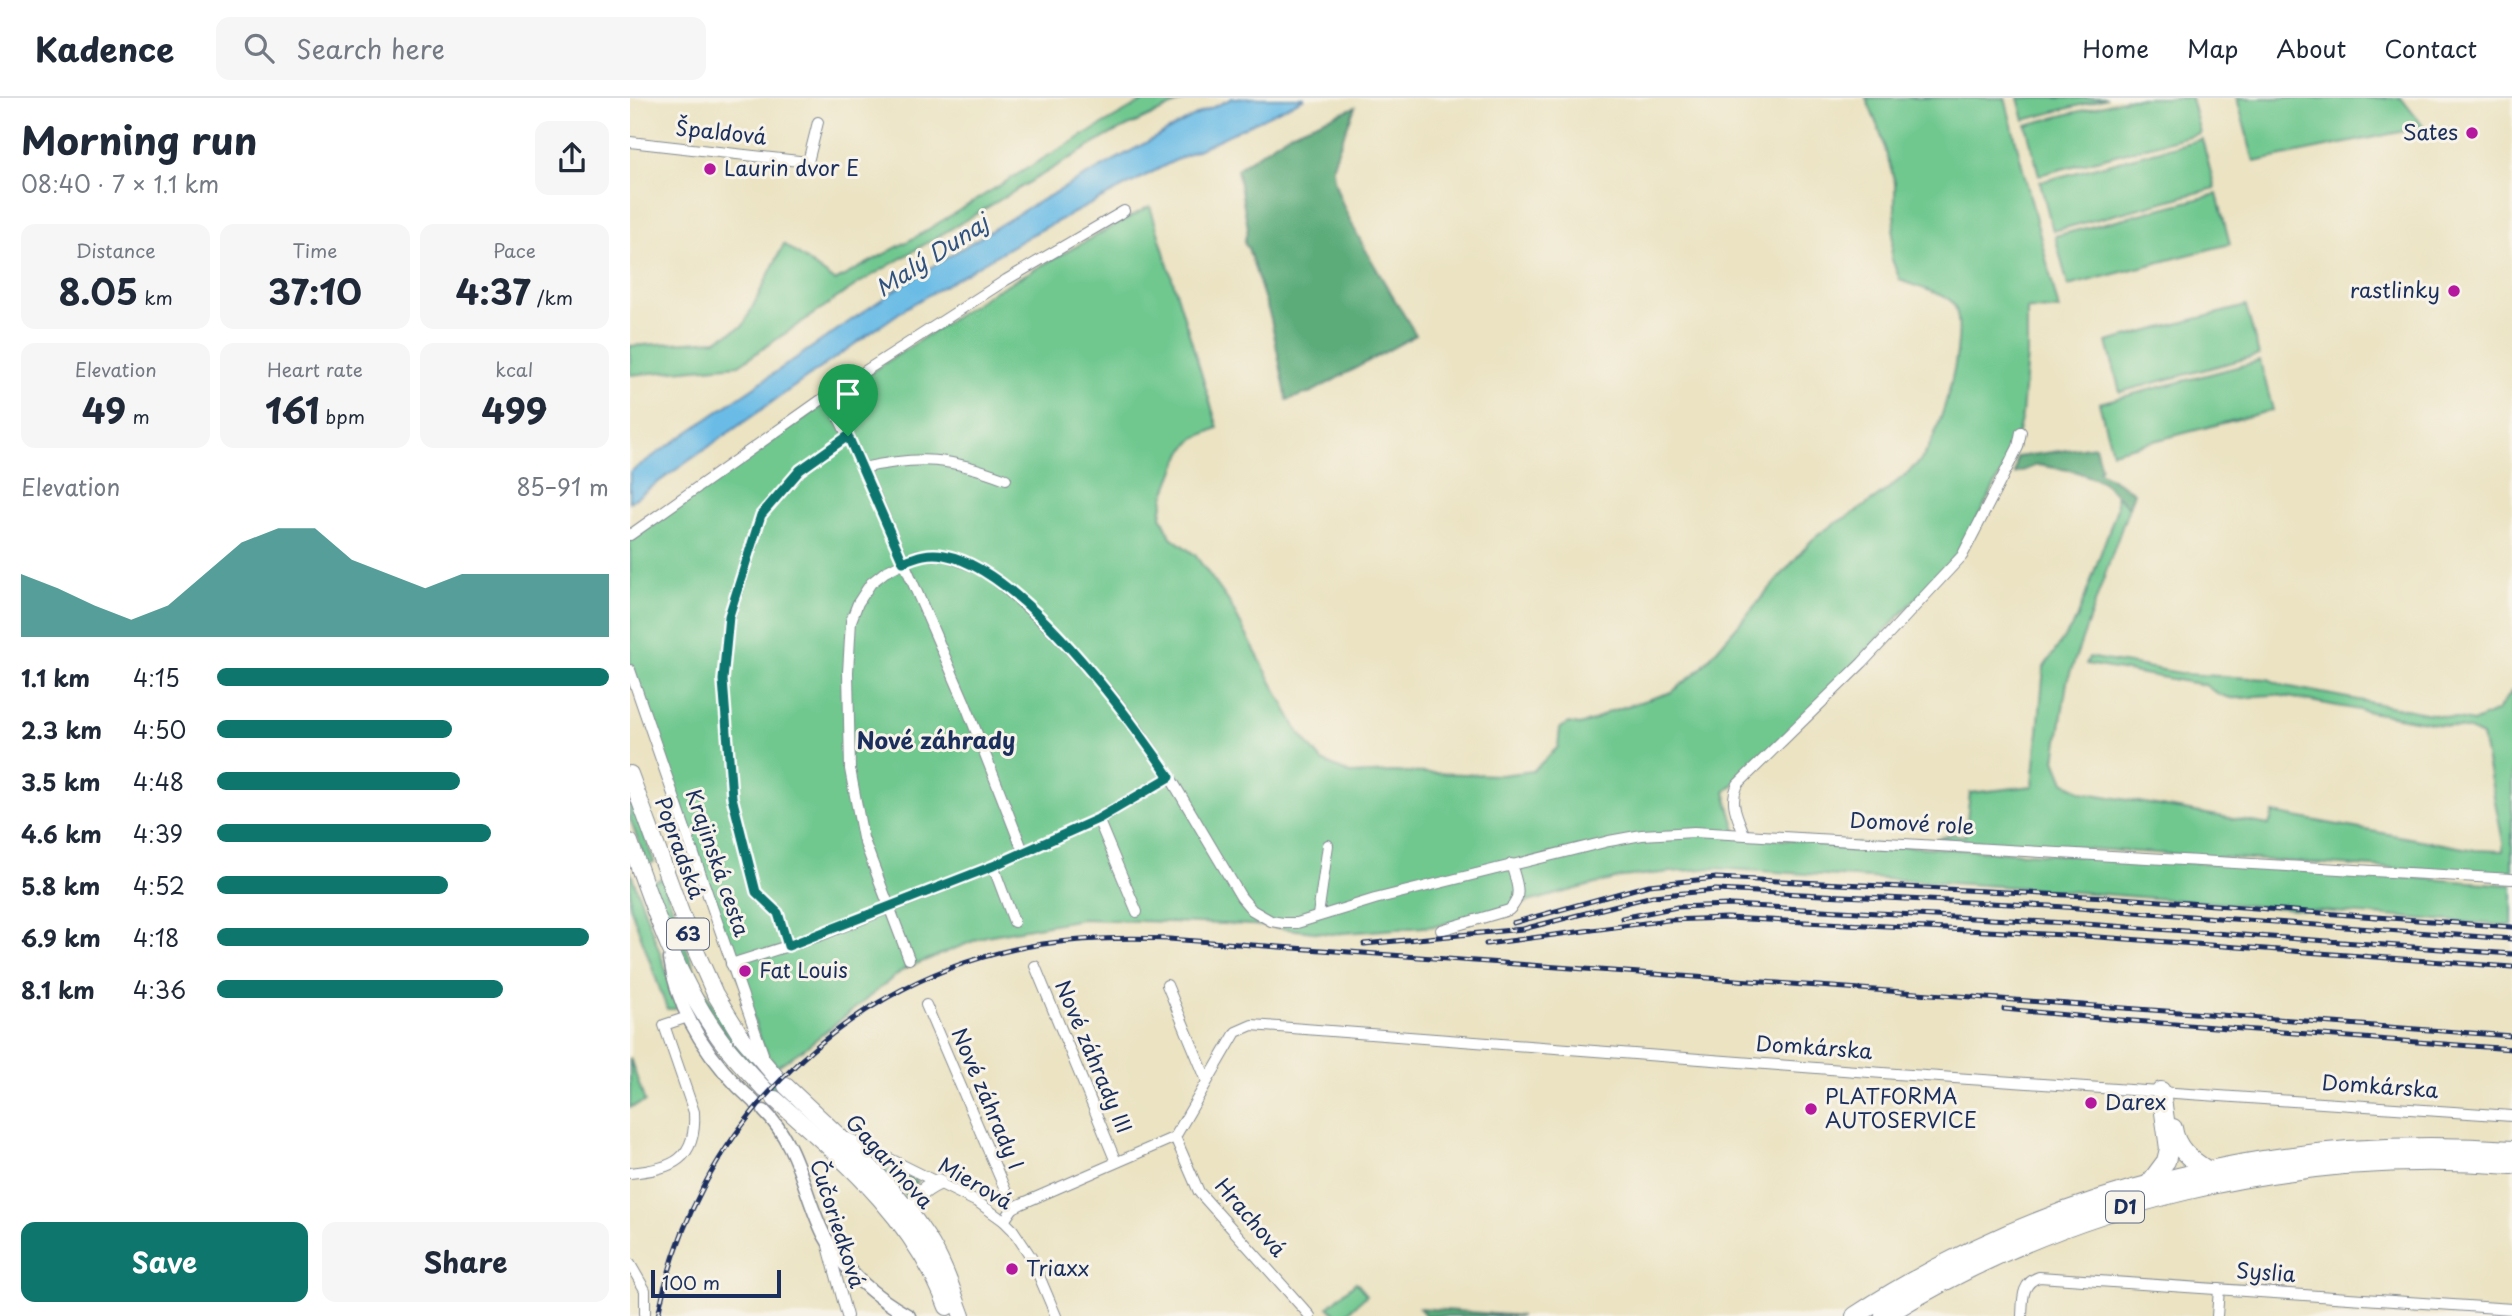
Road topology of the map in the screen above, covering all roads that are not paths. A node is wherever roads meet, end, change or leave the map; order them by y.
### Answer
1 (818, 122) dead end
2 (630, 142) edge
3 (1124, 212) dead end
4 (828, 395) junction
5 (2021, 432) dead end
6 (848, 436) junction
7 (863, 468) junction
8 (1006, 479) dead end
9 (630, 535) edge
10 (903, 562) junction
11 (630, 670) edge
12 (630, 774) edge
13 (1170, 777) junction
14 (1098, 819) junction
15 (1744, 834) junction
16 (630, 842) edge
17 (1328, 845) dead end
18 (1023, 851) junction
19 (1511, 864) junction
20 (993, 866) junction
21 (2512, 879) edge
22 (888, 908) junction
23 (1137, 912) dead end
24 (1318, 915) junction
25 (1014, 922) dead end
26 (1441, 930) dead end
27 (668, 945) junction
28 (788, 946) junction
29 (909, 959) dead end
30 (730, 964) junction
31 (1035, 966) dead end
32 (1167, 985) dead end
33 (926, 1005) dead end
34 (688, 1017) junction
35 (1207, 1081) junction
36 (770, 1090) junction
37 (2164, 1091) junction
38 (2512, 1116) edge
39 (832, 1128) junction
40 (1175, 1137) junction
41 (2512, 1150) edge
42 (1116, 1162) junction
43 (2512, 1165) edge
44 (2207, 1170) junction
45 (630, 1173) edge
46 (938, 1182) junction
47 (2149, 1184) junction
48 (1013, 1208) junction
49 (911, 1214) junction
50 (1004, 1221) junction
51 (825, 1236) junction
52 (630, 1264) edge
53 (2219, 1289) junction
54 (2428, 1303) junction
55 (2508, 1311) edge
56 (645, 1316) edge
57 (847, 1316) edge
58 (909, 1316) edge
59 (951, 1316) edge
60 (962, 1316) edge
61 (1056, 1316) edge
62 (1310, 1316) edge
63 (1855, 1316) edge
64 (1884, 1316) edge
65 (2022, 1316) edge
66 (2217, 1316) edge
67 (2427, 1316) edge

1 - 2 street, Špaldová
3 - 4 street
4 - 6 street
4 - 9 street
5 - 15 street
6 - 7 street
6 - 28 street
7 - 8 street
7 - 10 street
10 - 13 street, Domové role
10 - 18 street
10 - 22 street
11 - 30 street, Krajinská cesta
12 - 36 main road, Popradská / 63
13 - 14 street
13 - 24 street, Domové role
14 - 18 street
14 - 23 street
15 - 19 street, Domové role
15 - 21 street, Domové role
16 - 27 main road, Popradská / 63
17 - 24 street
18 - 20 street
19 - 24 street, Domové role
19 - 26 street
20 - 22 street
20 - 25 street
22 - 28 street
22 - 29 street
27 - 34 street, Čučoriedková
27 - 36 main road, Popradská / 63
28 - 30 street
30 - 36 street, Krajinská cesta
31 - 42 street, Nové záhrady III
32 - 35 street
33 - 48 street, Nové záhrady I
34 - 36 street, Čučoriedková
34 - 45 street
35 - 37 street, Domkárska
35 - 40 street, Domkárska
36 - 39 main road, Gagarinova / 63
36 - 51 street, Čučoriedková
36 - 59 main road, Gagarinova / 63
37 - 38 street, Domkárska
37 - 44 highway
37 - 47 highway
39 - 46 street, Mierová
39 - 49 main road, Gagarinova / 63
40 - 42 street
40 - 62 street, Hrachová
41 - 44 highway, D1
42 - 48 street
43 - 64 highway, D1
44 - 47 highway, D1
46 - 49 main road
46 - 50 street, Mierová
47 - 63 highway, D1
48 - 50 street
49 - 60 main road, Gagarinova / 63
50 - 61 street, Mierová
51 - 57 street, Čučoriedková
51 - 58 street
52 - 56 street
53 - 54 street, Syslia
53 - 65 street, Syslia
53 - 66 street
54 - 55 street, Syslia
54 - 67 street

